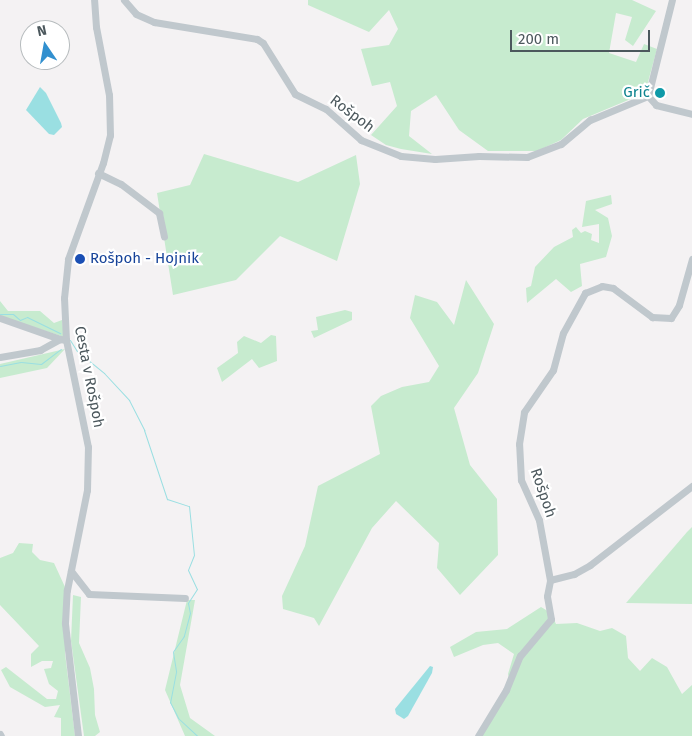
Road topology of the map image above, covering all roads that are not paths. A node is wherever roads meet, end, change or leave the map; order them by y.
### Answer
1 (94, 0) edge
2 (124, 0) edge
3 (672, 0) edge
4 (648, 96) junction
5 (691, 116) edge
6 (98, 173) junction
7 (164, 236) dead end
8 (692, 259) edge
9 (0, 318) edge
10 (63, 340) junction
11 (0, 357) edge
12 (692, 486) edge
13 (71, 571) junction
14 (550, 580) junction
15 (186, 598) dead end
16 (78, 736) edge
17 (478, 736) edge

1 - 6 street, Cesta v Rošpoh
2 - 4 street, Rošpoh
3 - 4 street
4 - 5 street
6 - 7 street
6 - 10 street, Cesta v Rošpoh
8 - 14 street, Rošpoh
9 - 10 street
10 - 11 street
10 - 13 street, Cesta v Rošpoh
12 - 14 street
13 - 15 street
13 - 16 street, Cesta v Rošpoh
14 - 17 street, Rošpoh

